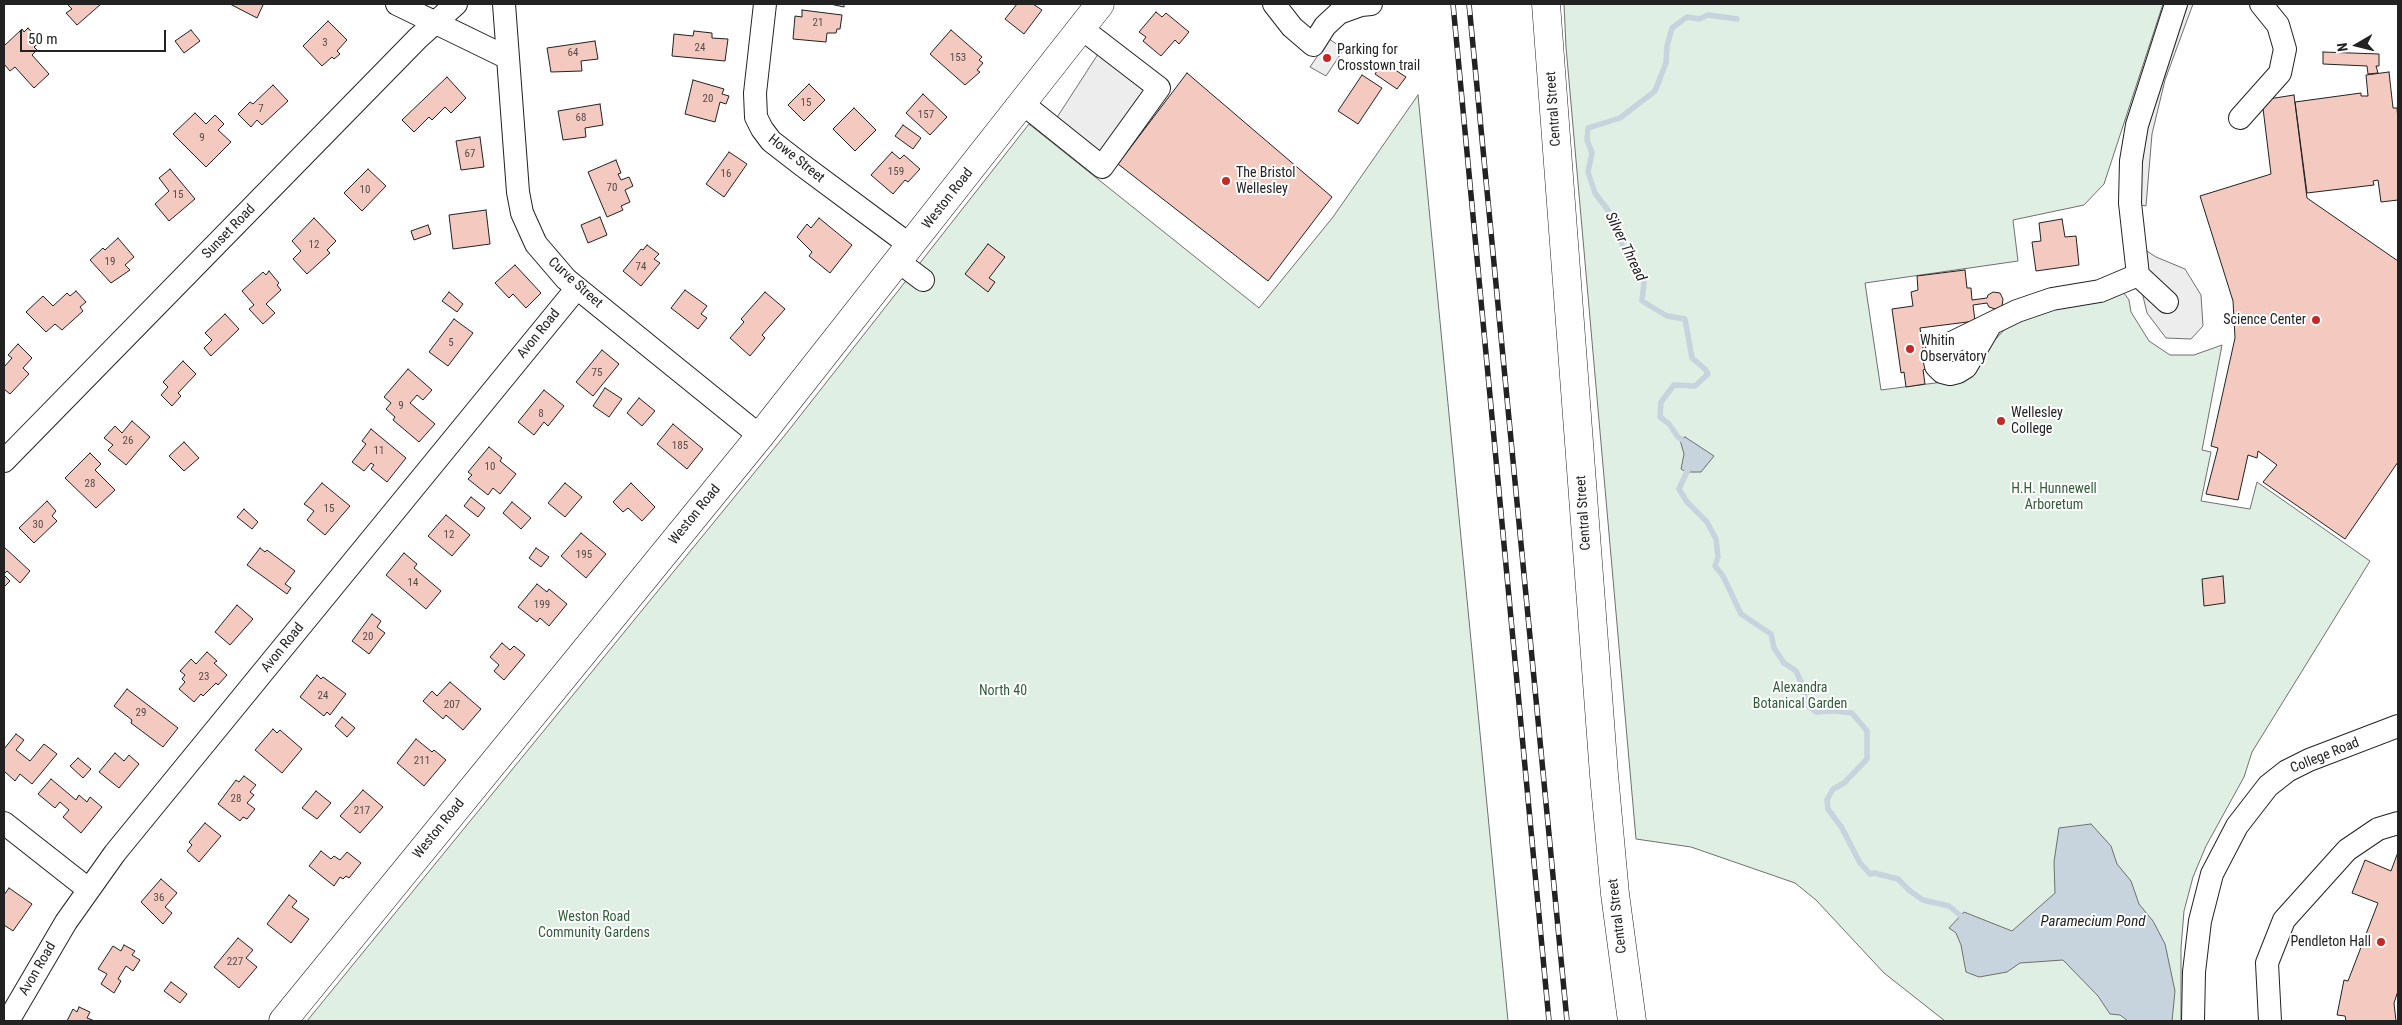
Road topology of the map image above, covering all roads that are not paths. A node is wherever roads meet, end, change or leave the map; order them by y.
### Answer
1 (397, 4) edge
2 (456, 4) edge
3 (504, 4) edge
4 (765, 4) edge
5 (1100, 4) edge
6 (1274, 4) edge
7 (1371, 4) edge
8 (1385, 4) edge
9 (1546, 4) edge
10 (2176, 4) edge
11 (2261, 4) edge
12 (434, 23) junction
13 (1081, 28) junction
14 (508, 58) junction
15 (1022, 103) junction
16 (2240, 118) dead end
17 (905, 254) junction
18 (2138, 275) junction
19 (923, 280) dead end
20 (577, 288) junction
21 (2167, 302) dead end
22 (1991, 324) dead end
23 (760, 436) junction
24 (4, 461) edge
25 (2398, 726) edge
26 (4, 823) edge
27 (2398, 823) edge
28 (88, 889) junction
29 (8, 1021) edge
30 (283, 1021) edge
31 (1632, 1021) edge
32 (2193, 1021) edge
33 (2270, 1021) edge

1 - 12 street
2 - 12 street, Sunset Road
3 - 14 street, Curve Street
4 - 17 street, Howe Street
5 - 13 main road, Weston Road
6 - 7 street
7 - 8 street
9 - 31 main road, Central Street
10 - 18 street
11 - 16 street
12 - 14 street
12 - 24 street, Sunset Road
13 - 15 main road, Weston Road
13 - 15 street
14 - 20 street, Curve Street
15 - 17 main road, Weston Road
17 - 19 street, Howe Street
17 - 23 main road, Weston Road
18 - 21 street
18 - 22 street
20 - 23 street, Curve Street
20 - 28 street, Avon Road
23 - 30 main road, Weston Road
25 - 32 street, College Road
26 - 28 street
27 - 33 street
28 - 29 street, Avon Road

